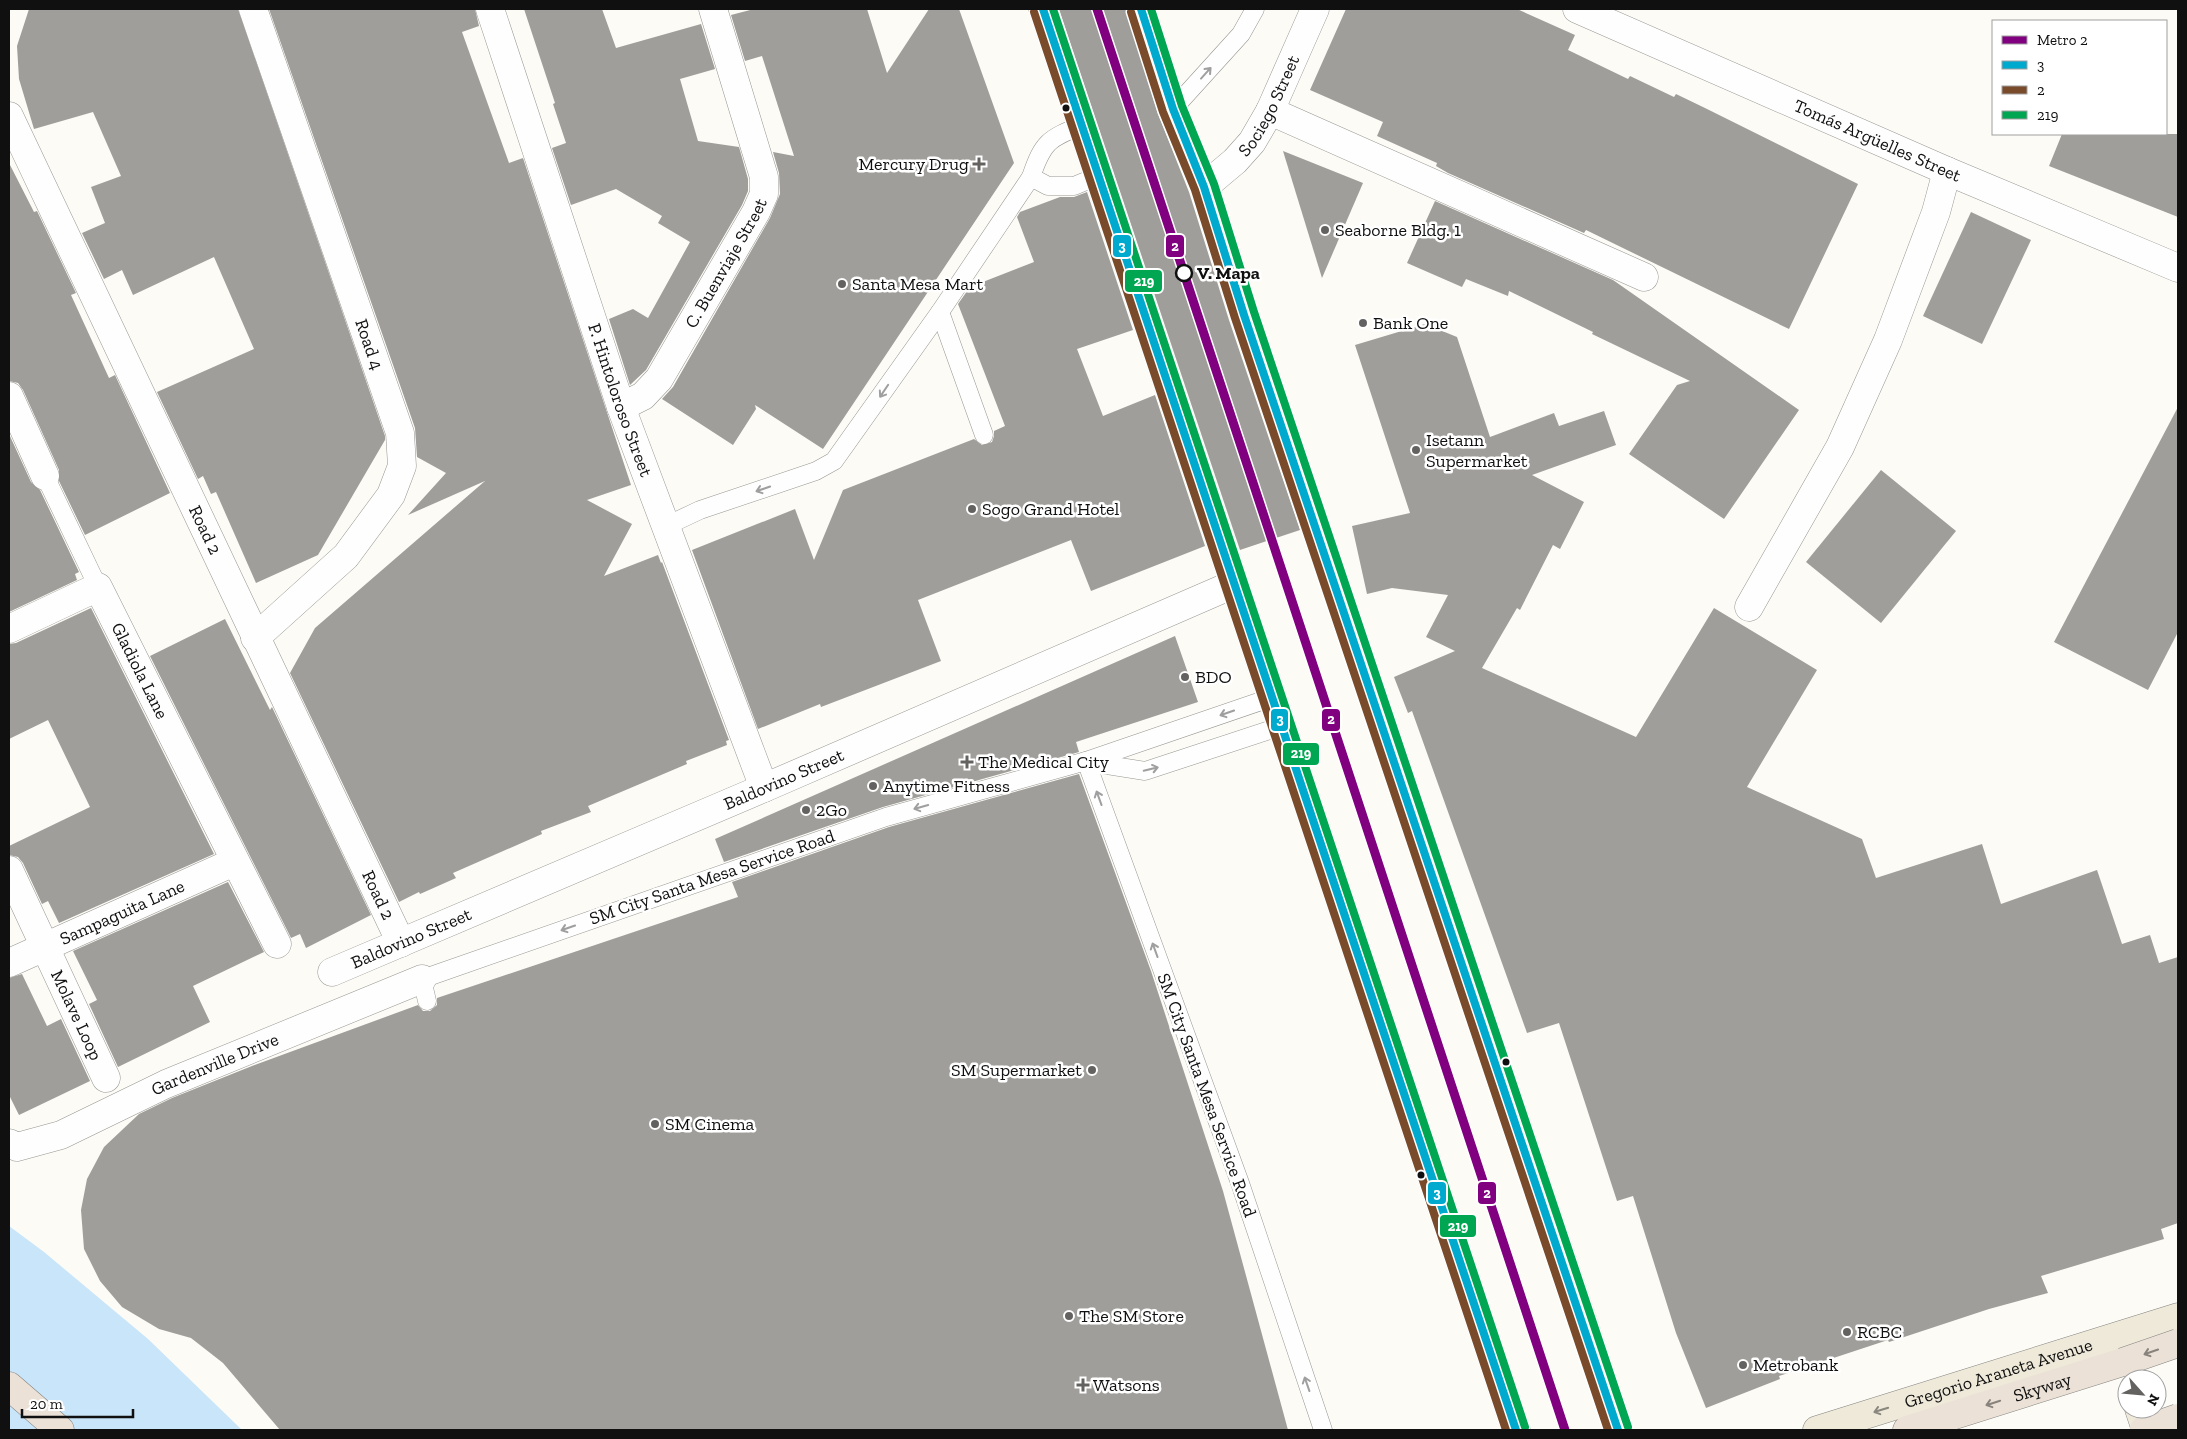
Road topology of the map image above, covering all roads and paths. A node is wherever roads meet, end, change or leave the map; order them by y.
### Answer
1 (253, 9) edge
2 (490, 9) edge
3 (713, 9) edge
4 (1043, 9) edge
5 (1141, 9) edge
6 (1255, 9) edge
7 (1315, 9) edge
8 (1576, 9) edge
9 (1174, 109) junction
10 (1270, 111) junction
11 (9, 116) edge
12 (1082, 125) junction
13 (1946, 172) junction
14 (1098, 176) junction
15 (1031, 177) junction
16 (1204, 187) junction
17 (2178, 268) edge
18 (1644, 277) dead end
19 (940, 312) junction
20 (9, 396) edge
21 (621, 407) junction
22 (984, 434) dead end
23 (45, 476) joint
24 (666, 526) junction
25 (1234, 584) junction
26 (98, 587) junction
27 (1749, 607) dead end
28 (9, 629) edge
29 (255, 638) junction
30 (1273, 697) junction
31 (1282, 726) junction
32 (1086, 761) junction
33 (764, 788) junction
34 (234, 862) junction
35 (9, 870) edge
36 (401, 943) junction
37 (277, 944) dead end
38 (46, 947) junction
39 (9, 963) edge
40 (332, 972) dead end
41 (425, 990) joint
42 (106, 1078) dead end
43 (9, 1143) edge
44 (2178, 1317) edge
45 (2116, 1337) junction
46 (2178, 1343) edge
47 (2126, 1369) edge
48 (9, 1386) edge
49 (2178, 1418) edge
50 (60, 1430) edge
51 (1323, 1430) edge
52 (1516, 1430) edge
53 (1618, 1430) edge
54 (1818, 1430) edge
55 (1907, 1430) edge
56 (2145, 1430) edge

1 - 29 street, Road 4
2 - 21 street, P. Hintoloroso Street
3 - 21 street, C. Buenviaje Street
4 - 12 main road
5 - 9 main road
9 -> 6 lane
7 - 10 street, Sociego Street
8 - 13 street, Tomás Argüelles Street
9 - 16 main road
10 - 16 street, Sociego Street
10 - 18 street
11 - 29 street, Road 2
12 - 14 main road
12 - 15 lane
13 - 17 street, Tomás Argüelles Street
13 - 27 street
14 - 15 lane
14 - 25 main road
15 - 19 lane
16 - 53 main road
19 - 22 lane
19 -> 24 lane
20 - 23 street, Gladiola Lane
21 - 24 street, P. Hintoloroso Street
23 - 26 lane, Gladiola Lane
24 - 33 street, P. Hintoloroso Street
25 - 30 main road
25 - 33 street, Baldovino Street
26 - 28 street
26 - 34 street, Gladiola Lane
29 - 36 street, Road 2
30 - 31 main road
30 -> 32 lane, SM City Santa Mesa Service Road
32 -> 31 lane, SM City Santa Mesa Service Road
31 - 52 main road
32 -> 41 lane, SM City Santa Mesa Service Road
51 -> 32 lane, SM City Santa Mesa Service Road
33 - 36 street, Baldovino Street
34 - 37 street, Gladiola Lane
34 - 38 street, Sampaguita Lane
35 - 38 street, Molave Loop
36 - 40 street, Baldovino Street
38 - 39 street, Sampaguita Lane
38 - 42 street, Molave Loop
41 - 43 street, Gardenville Drive
44 - 45 main road, Gregorio Araneta Avenue
45 - 47 main road
45 -> 54 main road, Gregorio Araneta Avenue
46 -> 55 highway, Skyway, bridge
48 - 50 highway
49 - 56 highway, bridge

